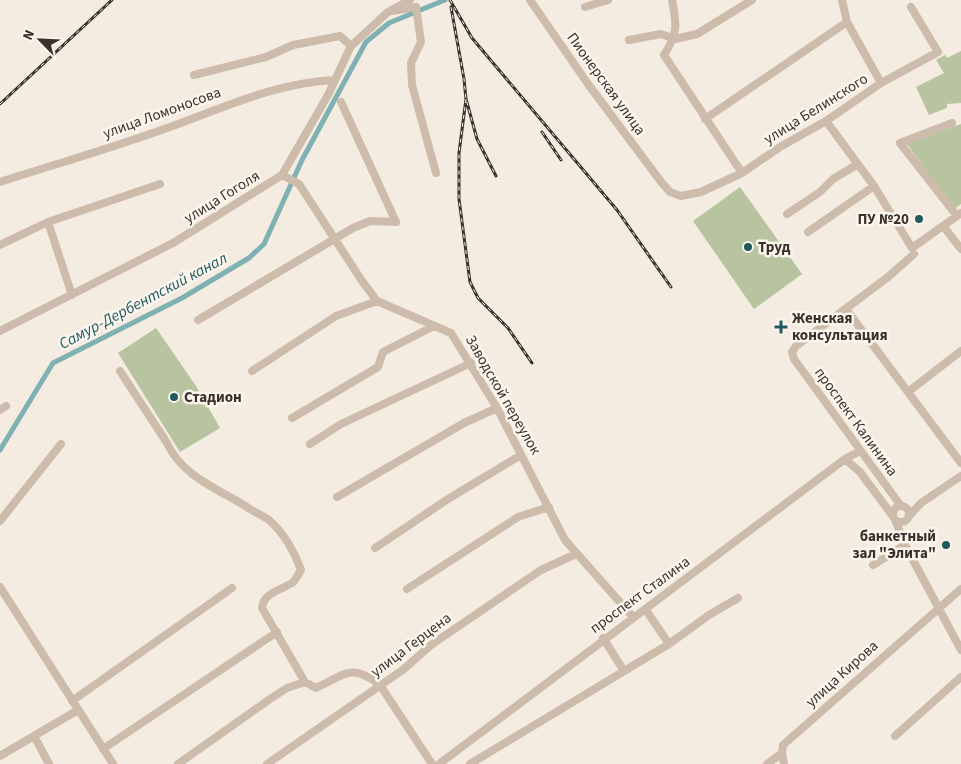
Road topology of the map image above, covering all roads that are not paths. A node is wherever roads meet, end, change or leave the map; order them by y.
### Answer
1 (410, 0) edge
2 (530, 0) edge
3 (608, 0) edge
4 (672, 0) edge
5 (752, 0) edge
6 (842, 0) edge
7 (585, 7) dead end
8 (911, 7) dead end
9 (388, 12) junction
10 (847, 22) junction
11 (675, 39) junction
12 (629, 40) dead end
13 (350, 46) junction
14 (194, 75) dead end
15 (335, 80) junction
16 (881, 84) junction
17 (341, 102) dead end
18 (705, 119) junction
19 (826, 122) junction
20 (952, 122) dead end
21 (858, 164) junction
22 (436, 173) dead end
23 (742, 173) junction
24 (285, 176) junction
25 (0, 182) edge
26 (160, 184) dead end
27 (662, 184) joint
28 (874, 186) junction
29 (787, 214) dead end
30 (959, 215) edge
31 (48, 222) junction
32 (944, 227) junction
33 (808, 232) dead end
34 (334, 239) junction
35 (0, 245) edge
36 (961, 249) edge
37 (913, 251) junction
38 (72, 296) junction
39 (377, 301) junction
40 (846, 309) junction
41 (198, 320) dead end
42 (438, 327) junction
43 (0, 331) edge
44 (961, 351) edge
45 (471, 362) junction
46 (120, 371) dead end
47 (252, 371) dead end
48 (908, 392) junction
49 (497, 408) junction
50 (292, 418) dead end
51 (61, 444) dead end
52 (310, 444) dead end
53 (860, 451) junction
54 (521, 455) junction
55 (845, 459) junction
56 (961, 463) edge
57 (961, 476) edge
58 (337, 497) dead end
59 (920, 503) junction
60 (902, 506) junction
61 (549, 507) junction
62 (909, 517) junction
63 (894, 518) junction
64 (0, 521) edge
65 (904, 542) junction
66 (375, 548) dead end
67 (576, 554) junction
68 (873, 565) dead end
69 (0, 587) edge
70 (232, 588) dead end
71 (407, 589) dead end
72 (961, 589) edge
73 (738, 598) dead end
74 (939, 606) junction
75 (646, 610) junction
76 (633, 617) junction
77 (277, 632) junction
78 (603, 638) junction
79 (669, 644) junction
80 (961, 650) edge
81 (624, 671) junction
82 (961, 677) edge
83 (305, 682) junction
84 (380, 685) junction
85 (72, 701) junction
86 (78, 710) junction
87 (34, 736) junction
88 (895, 736) dead end
89 (103, 749) junction
90 (782, 753) junction
91 (451, 755) junction
92 (0, 756) edge
93 (49, 764) edge
94 (113, 764) edge
95 (178, 764) edge
96 (267, 764) edge
97 (432, 764) edge
98 (438, 764) edge
99 (454, 764) edge
100 (470, 764) edge
101 (767, 764) edge
102 (784, 764) edge

1 - 9 street, улица Гоголя
2 - 27 street, Пионерская улица
3 - 7 street
4 - 11 street
5 - 11 street
6 - 10 street
8 - 16 street, улица Белинского
9 - 13 street, улица Гоголя
9 - 22 street
10 - 16 street
10 - 18 street
11 - 12 street
11 - 18 street
13 - 14 street
13 - 15 street, улица Гоголя
15 - 24 street, улица Гоголя
15 - 25 street, улица Ломоносова
16 - 19 street, улица Белинского
17 - 34 street
18 - 23 street
19 - 21 street
19 - 23 street, улица Белинского
20 - 30 street
21 - 28 street
21 - 29 street
23 - 27 street, улица Белинского
24 - 34 street
24 - 38 street, улица Гоголя
26 - 31 street
28 - 33 street
28 - 37 street
30 - 32 street
31 - 35 street
31 - 38 street
32 - 36 street
32 - 37 street
34 - 39 street
34 - 41 street
37 - 40 street
38 - 43 street, улица Гоголя
39 - 42 street, Заводской переулок
39 - 47 street
40 - 48 street
40 - 53 street, проспект Калинина
42 - 45 street, Заводской переулок
42 - 50 street
44 - 48 street
45 - 49 street, Заводской переулок
45 - 52 street
46 - 77 street
48 - 56 street
49 - 54 street, Заводской переулок
49 - 58 street
51 - 64 street
53 - 55 street, проспект Сталина
53 - 60 street, проспект Калинина
54 - 61 street, Заводской переулок
54 - 66 street
55 - 63 street, проспект Калинина
55 - 75 street, проспект Сталина
57 - 59 street
59 - 60 street
59 - 62 street
60 - 62 street
60 - 63 street
61 - 67 street, Заводской переулок
61 - 71 street
62 - 63 street
62 - 65 street
63 - 65 street, проспект Калинина
65 - 68 street
65 - 74 street
67 - 76 street, Заводской переулок
67 - 84 street, улица Герцена
69 - 85 street
70 - 85 street
72 - 74 street, улица Кирова
73 - 79 street
74 - 80 street
74 - 90 street, улица Кирова
75 - 76 street, проспект Сталина
75 - 79 street
76 - 78 street, проспект Сталина
77 - 83 street
77 - 89 street
78 - 81 street
78 - 91 street, проспект Сталина
79 - 81 street
81 - 100 street
82 - 88 street
83 - 84 street
83 - 95 street
84 - 96 street, улица Герцена
84 - 97 street
85 - 86 street
86 - 87 street
86 - 89 street
87 - 92 street
87 - 93 street
89 - 94 street
90 - 101 street, улица Кирова
90 - 102 street
91 - 98 street, проспект Сталина
91 - 99 street

